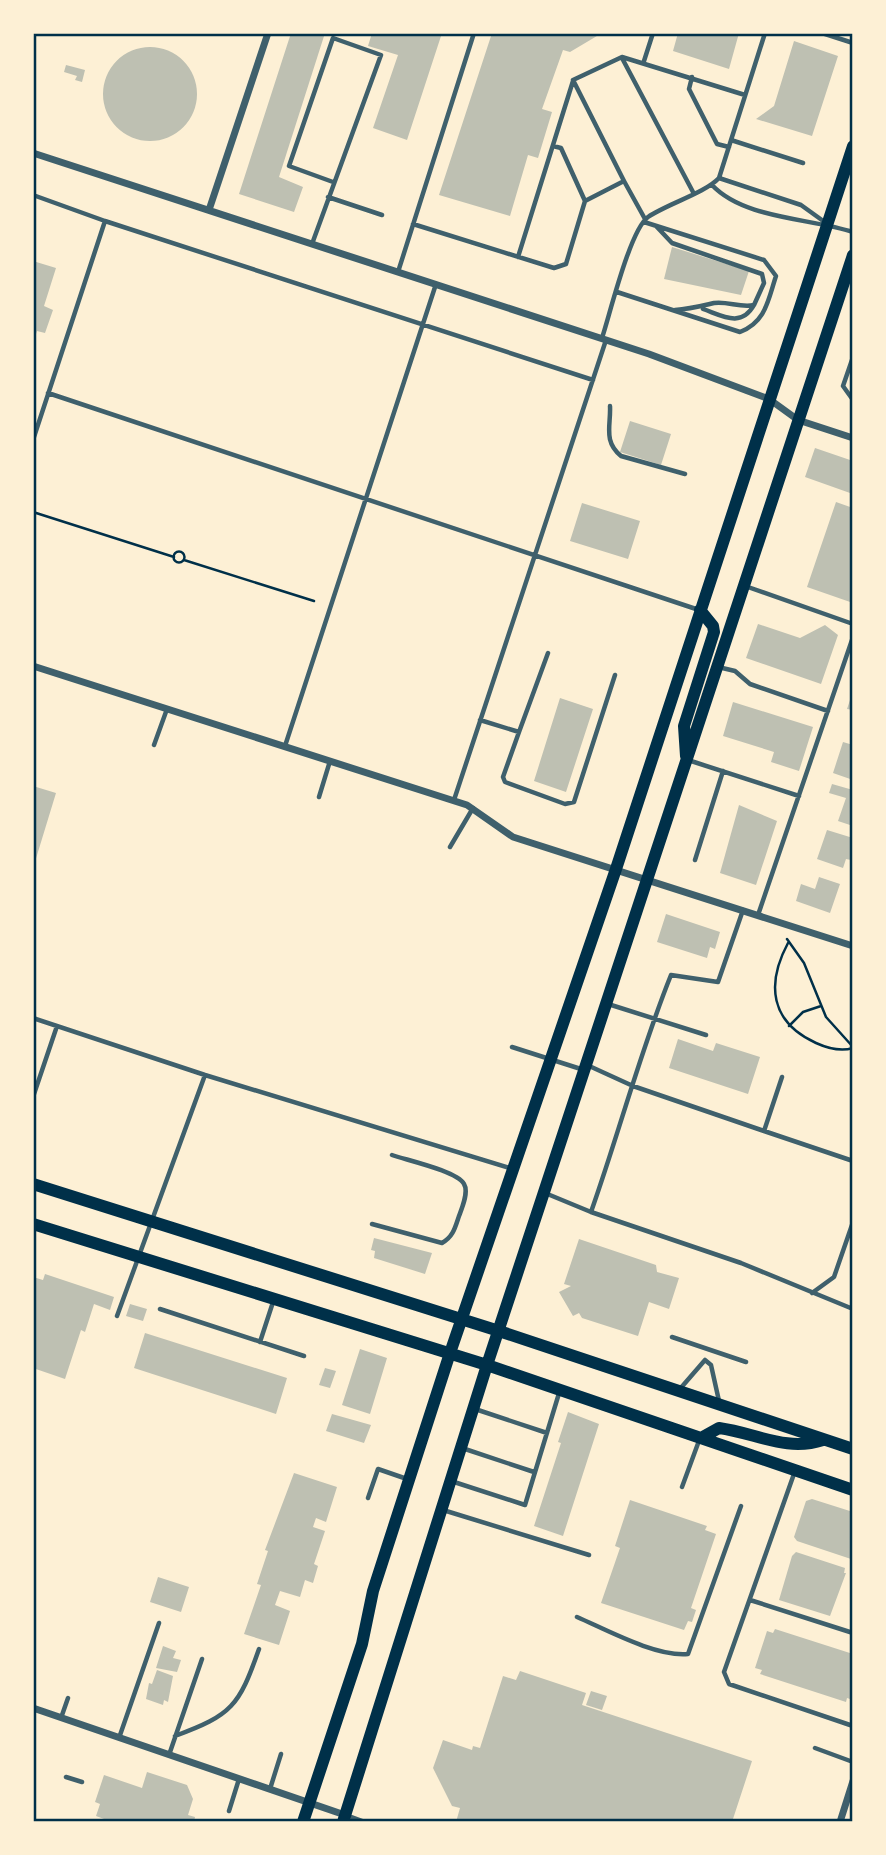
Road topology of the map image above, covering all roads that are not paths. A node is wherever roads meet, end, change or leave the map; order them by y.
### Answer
1 (268, 33) edge
2 (474, 33) edge
3 (653, 33) edge
4 (765, 33) edge
5 (822, 33) edge
6 (833, 35) edge
7 (853, 43) edge
8 (622, 57) junction
9 (644, 61) junction
10 (692, 78) junction
11 (573, 80) junction
12 (746, 95) junction
13 (731, 140) junction
14 (553, 146) junction
15 (853, 146) edge
16 (729, 147) junction
17 (33, 153) edge
18 (803, 163) dead end
19 (719, 178) junction
20 (624, 181) junction
21 (333, 182) junction
22 (712, 185) junction
23 (693, 192) junction
24 (33, 195) edge
25 (328, 197) junction
26 (585, 201) junction
27 (209, 210) junction
28 (382, 215) dead end
29 (644, 220) junction
30 (105, 221) junction
31 (413, 224) junction
32 (827, 224) junction
33 (656, 226) junction
34 (853, 232) edge
35 (312, 244) junction
36 (853, 255) edge
37 (518, 257) junction
38 (398, 272) junction
39 (848, 283) edge
40 (436, 284) junction
41 (617, 292) junction
42 (754, 305) junction
43 (702, 309) junction
44 (671, 310) junction
45 (422, 327) junction
46 (604, 339) junction
47 (853, 356) edge
48 (593, 380) junction
49 (48, 393) junction
50 (769, 399) junction
51 (853, 400) edge
52 (610, 406) dead end
53 (798, 419) junction
54 (853, 438) edge
55 (33, 440) edge
56 (685, 474) dead end
57 (366, 499) junction
58 (536, 553) junction
59 (744, 586) junction
60 (700, 610) junction
61 (853, 624) edge
62 (853, 637) edge
63 (548, 653) dead end
64 (33, 666) edge
65 (718, 666) junction
66 (615, 675) dead end
67 (167, 708) junction
68 (828, 710) junction
69 (481, 720) junction
70 (519, 732) junction
71 (154, 746) dead end
72 (285, 746) junction
73 (331, 760) junction
74 (687, 760) junction
75 (723, 771) junction
76 (799, 796) junction
77 (319, 797) dead end
78 (454, 800) junction
79 (473, 808) junction
80 (450, 847) dead end
81 (695, 860) dead end
82 (616, 869) junction
83 (648, 879) junction
84 (743, 910) junction
85 (758, 915) junction
86 (853, 946) edge
87 (607, 1003) junction
88 (33, 1018) edge
89 (653, 1019) junction
90 (57, 1027) junction
91 (706, 1035) dead end
92 (512, 1047) dead end
93 (551, 1059) junction
94 (586, 1068) junction
95 (205, 1075) junction
96 (782, 1077) dead end
97 (633, 1086) junction
98 (33, 1097) edge
99 (764, 1131) junction
100 (391, 1155) dead end
101 (853, 1161) edge
102 (513, 1169) junction
103 (33, 1184) edge
104 (545, 1192) junction
105 (591, 1212) junction
106 (152, 1222) junction
107 (853, 1222) edge
108 (33, 1224) edge
109 (372, 1224) dead end
110 (137, 1256) junction
111 (811, 1294) junction
112 (274, 1298) junction
113 (853, 1309) edge
114 (160, 1310) dead end
115 (117, 1316) dead end
116 (462, 1319) junction
117 (499, 1331) junction
118 (672, 1337) dead end
119 (260, 1342) junction
120 (711, 1350) junction
121 (450, 1353) junction
122 (304, 1356) dead end
123 (707, 1362) junction
124 (746, 1362) dead end
125 (488, 1365) junction
126 (560, 1389) junction
127 (678, 1391) junction
128 (720, 1405) junction
129 (474, 1409) junction
130 (547, 1433) junction
131 (701, 1437) junction
132 (823, 1440) junction
133 (462, 1448) junction
134 (853, 1450) edge
135 (795, 1470) junction
136 (534, 1472) junction
137 (409, 1480) junction
138 (451, 1481) junction
139 (682, 1488) dead end
140 (853, 1490) edge
141 (368, 1498) dead end
142 (741, 1506) dead end
143 (442, 1510) junction
144 (589, 1555) dead end
145 (750, 1600) junction
146 (577, 1617) dead end
147 (159, 1623) dead end
148 (853, 1633) edge
149 (260, 1649) dead end
150 (202, 1659) dead end
151 (68, 1698) dead end
152 (33, 1708) edge
153 (61, 1718) junction
154 (853, 1726) edge
155 (175, 1737) junction
156 (119, 1739) junction
157 (814, 1748) dead end
158 (281, 1755) dead end
159 (169, 1756) junction
160 (853, 1762) edge
161 (66, 1777) dead end
162 (239, 1779) junction
163 (853, 1781) edge
164 (82, 1782) dead end
165 (270, 1789) junction
166 (310, 1803) junction
167 (849, 1808) edge
168 (229, 1811) dead end
169 (344, 1818) edge
170 (303, 1822) edge
171 (365, 1822) edge
172 (840, 1822) edge

1 - 27 street
2 - 31 lane
3 - 9 lane
4 - 12 lane
5 - 6 lane
6 - 7 lane
8 - 9 lane
8 - 11 lane
8 - 23 lane
9 - 10 lane
10 - 12 lane
10 - 16 lane
11 - 14 lane
11 - 20 lane
12 - 13 lane
13 - 16 lane
13 - 18 lane
14 - 26 lane
14 - 37 lane
15 - 32 main road
16 - 19 lane
17 - 27 street
19 - 22 lane
19 - 32 lane
20 - 26 lane
20 - 29 lane
21 - 21 lane
21 - 25 lane
22 - 23 lane
22 - 32 lane
23 - 29 lane
24 - 30 lane
25 - 28 lane
25 - 35 lane
26 - 37 lane
27 - 35 street
29 - 33 lane
29 - 41 lane
30 - 45 lane
30 - 49 lane
31 - 37 lane
31 - 38 lane
32 - 34 lane
32 - 50 main road
33 - 42 lane
33 - 44 lane
35 - 38 street
36 - 39 main road
38 - 40 street
39 - 53 main road
40 - 45 lane
40 - 46 street
41 - 44 lane
41 - 46 lane
42 - 43 lane
42 - 43 lane
43 - 44 lane
45 - 48 lane
45 - 57 lane
46 - 48 lane
46 - 50 street
47 - 51 lane
48 - 58 lane
49 - 55 lane
49 - 57 lane
50 - 53 street
50 - 60 main road
52 - 56 lane
53 - 54 street
53 - 59 main road
57 - 58 lane
57 - 72 lane
58 - 60 lane
58 - 69 lane
59 - 61 lane
59 - 65 main road
60 - 74 main road
60 - 82 main road
62 - 68 lane
63 - 70 lane
64 - 67 street
65 - 68 lane
65 - 74 main road
66 - 70 lane
67 - 71 lane
67 - 72 street
68 - 76 lane
69 - 70 lane
69 - 78 lane
72 - 73 street
73 - 77 lane
73 - 78 street
74 - 75 lane
74 - 83 main road
75 - 76 lane
75 - 81 lane
76 - 85 lane
78 - 79 street
79 - 80 lane
79 - 82 street
82 - 83 street
82 - 93 main road
83 - 84 street
83 - 87 main road
84 - 85 street
84 - 89 lane
85 - 86 street
87 - 89 lane
87 - 94 main road
88 - 90 lane
89 - 91 lane
89 - 97 lane
90 - 95 lane
90 - 98 lane
92 - 93 lane
93 - 94 lane
93 - 102 main road
94 - 97 lane
94 - 104 main road
95 - 102 lane
95 - 106 lane
96 - 99 lane
97 - 99 lane
97 - 105 lane
99 - 101 lane
100 - 109 lane
102 - 116 main road
103 - 106 main road
104 - 105 lane
104 - 117 main road
105 - 111 lane
106 - 110 lane
106 - 116 main road
107 - 111 lane
108 - 110 main road
110 - 112 main road
110 - 115 lane
111 - 113 lane
112 - 119 lane
112 - 121 main road
114 - 119 lane
116 - 117 main road
116 - 121 main road
117 - 125 main road
117 - 127 main road
118 - 120 lane
119 - 122 lane
120 - 123 lane
120 - 124 lane
121 - 125 main road
121 - 137 main road
123 - 127 lane
123 - 128 lane
125 - 126 main road
125 - 129 main road
126 - 130 lane
126 - 131 main road
127 - 128 main road
128 - 132 main road
129 - 130 lane
129 - 133 main road
130 - 136 lane
131 - 132 main road
131 - 135 main road
131 - 139 lane
132 - 134 main road
133 - 136 lane
133 - 138 main road
135 - 140 main road
135 - 145 lane
136 - 138 lane
137 - 141 lane
137 - 166 main road
138 - 143 main road
142 - 146 lane
143 - 144 lane
143 - 169 main road
145 - 148 lane
145 - 154 lane
147 - 156 lane
149 - 155 lane
150 - 155 lane
151 - 153 lane
152 - 153 street
153 - 156 street
155 - 159 lane
156 - 159 street
157 - 160 lane
158 - 165 lane
159 - 162 street
161 - 164 lane
162 - 165 street
162 - 168 lane
163 - 167 street
165 - 166 street
166 - 169 street
166 - 170 main road
167 - 172 street
169 - 171 lane

